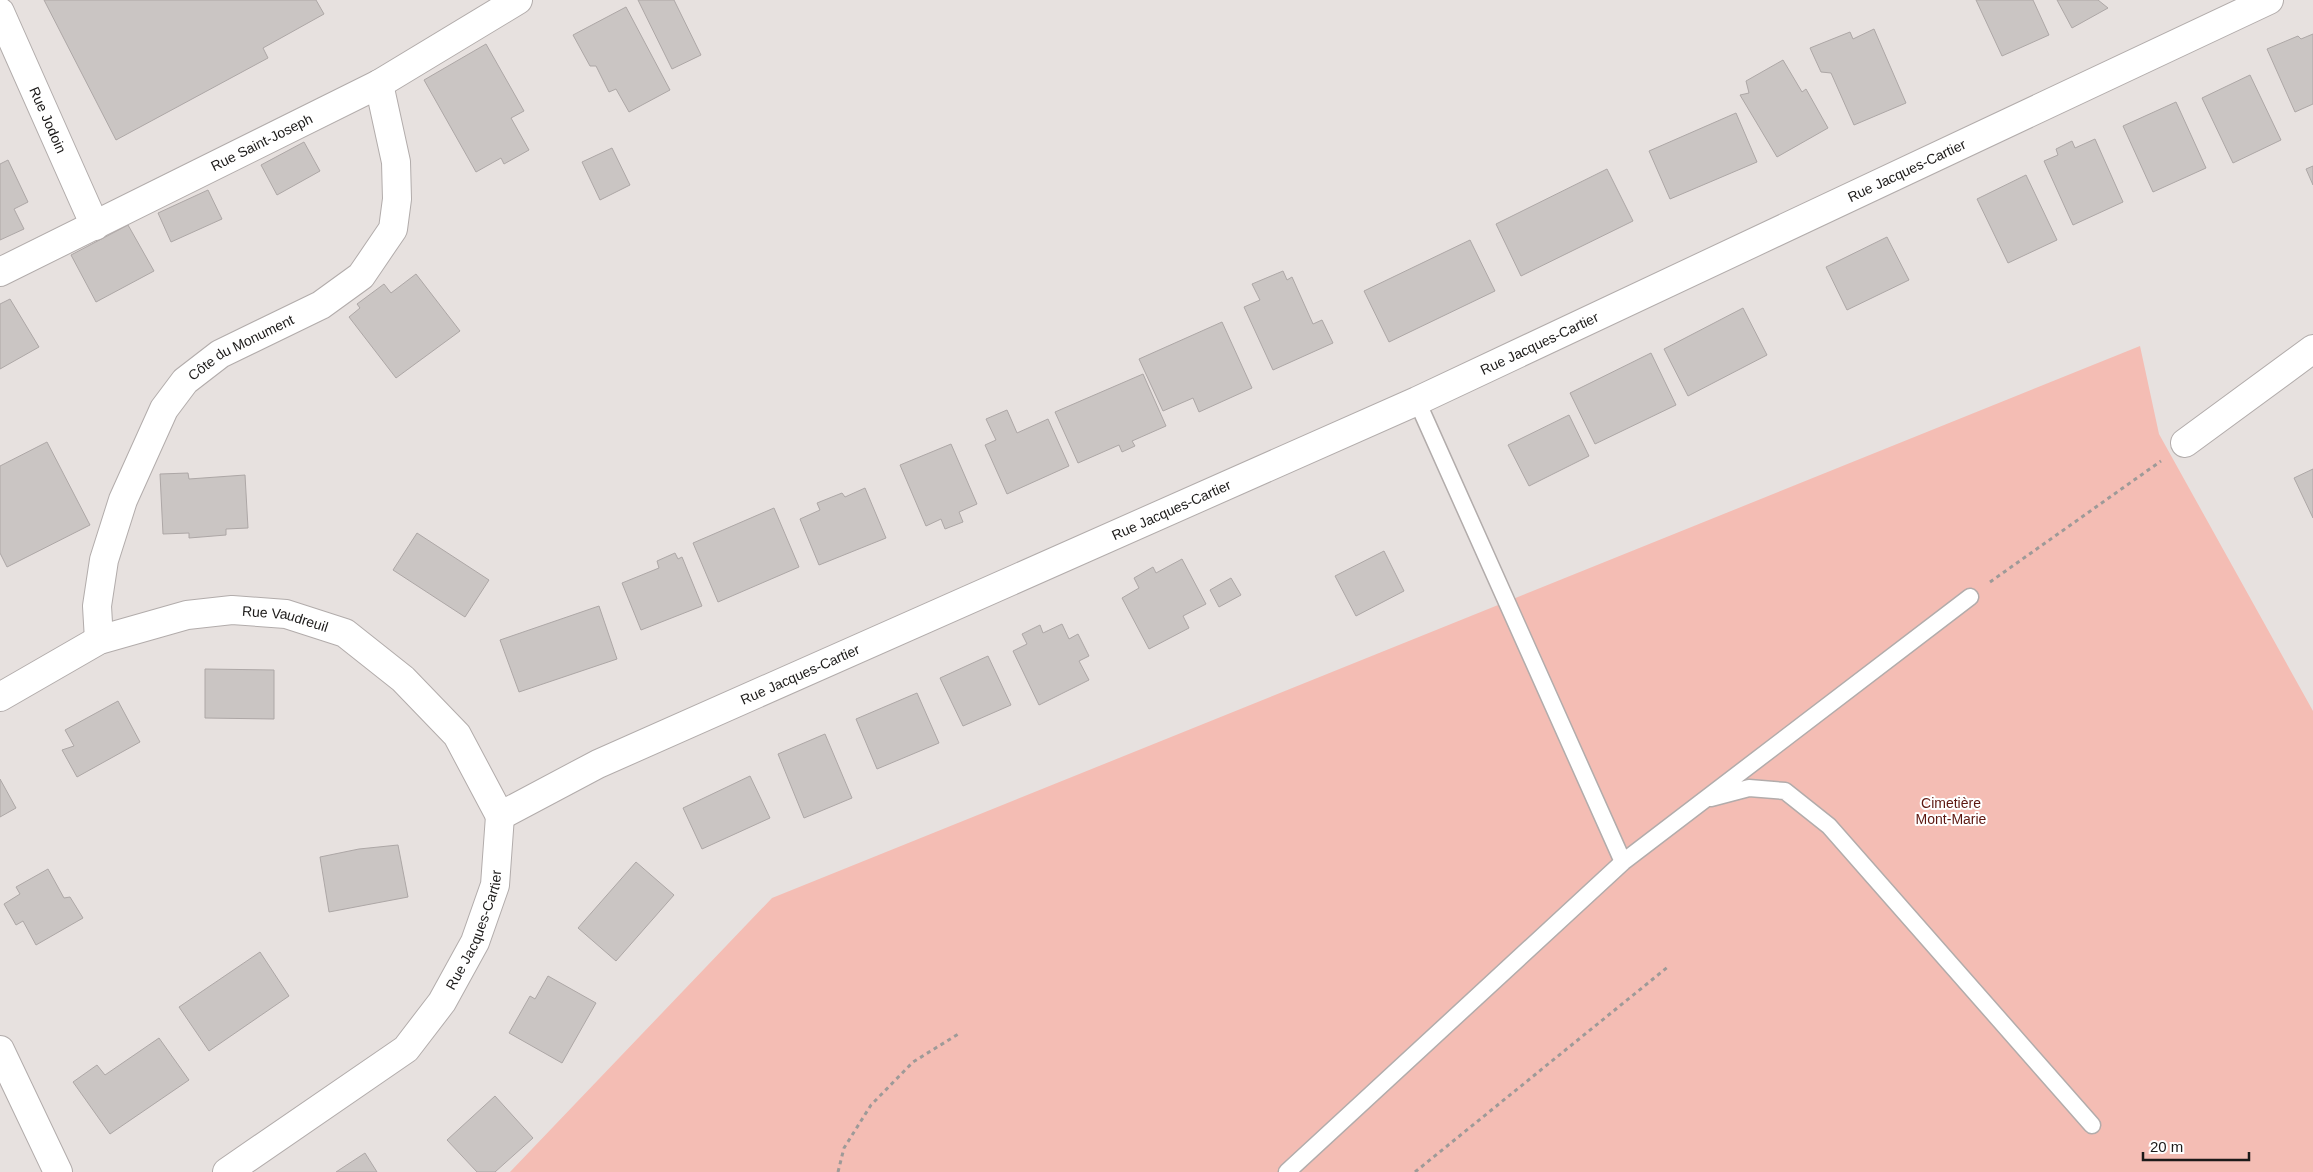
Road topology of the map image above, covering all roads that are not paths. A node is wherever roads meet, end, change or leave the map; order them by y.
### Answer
1 (518, 0) edge
2 (2269, 0) edge
3 (0, 12) edge
4 (379, 84) junction
5 (95, 226) junction
6 (0, 272) edge
7 (2313, 349) edge
8 (1417, 401) junction
9 (2185, 443) road end
10 (1970, 596) road end
11 (99, 640) junction
12 (0, 697) edge
13 (1704, 800) junction
14 (500, 816) junction
15 (1623, 862) junction
16 (0, 1050) edge
17 (2092, 1125) dead end
18 (58, 1172) edge
19 (227, 1172) edge
20 (1287, 1172) edge

1 - 4 street, Rue Saint-Joseph
2 - 8 street, Rue Jacques-Cartier
3 - 5 street, Rue Jodoin
4 - 5 street, Rue Saint-Joseph
4 - 11 street, Côte du Monument
5 - 6 street, Rue Saint-Joseph
7 - 9 street
8 - 14 street, Rue Jacques-Cartier
8 - 15 lane
10 - 13 lane
11 - 12 street, Rue Vaudreuil
11 - 14 street, Rue Vaudreuil
13 - 15 lane
13 - 17 lane
14 - 19 street, Rue Jacques-Cartier
15 - 20 lane
16 - 18 street

